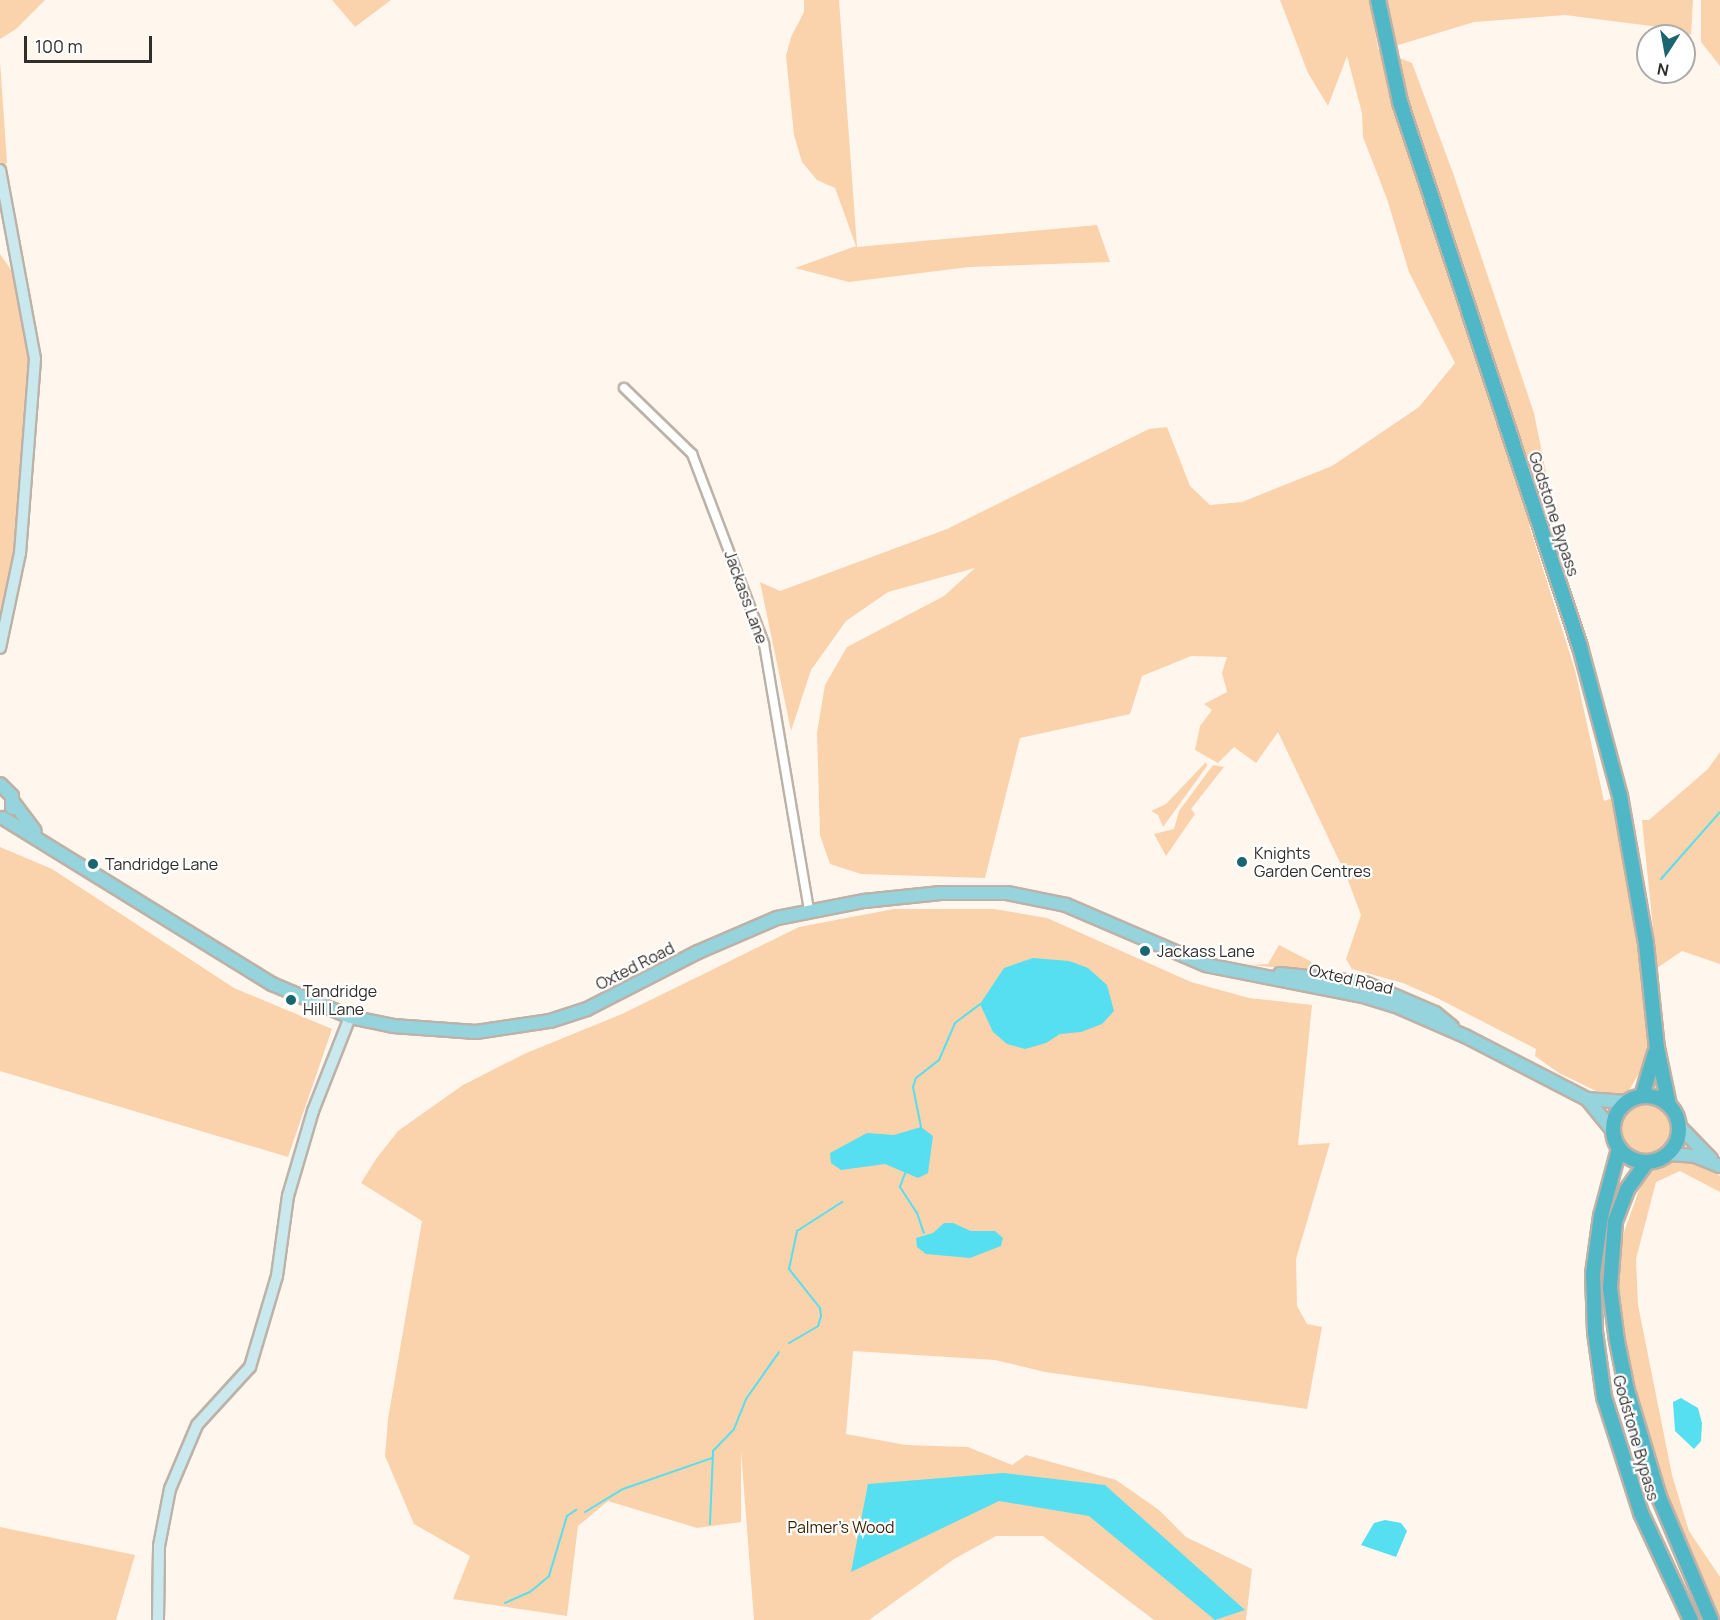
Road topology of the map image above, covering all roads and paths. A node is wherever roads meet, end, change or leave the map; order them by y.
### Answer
1 (1378, 0) edge
2 (0, 170) edge
3 (624, 388) dead end
4 (0, 648) edge
5 (0, 784) edge
6 (13, 802) junction
7 (1, 819) edge
8 (46, 844) junction
9 (809, 909) junction
10 (350, 1017) junction
11 (1656, 1048) junction
12 (1642, 1096) junction
13 (1587, 1099) junction
14 (1627, 1102) junction
15 (1669, 1105) junction
16 (1679, 1126) junction
17 (1613, 1131) junction
18 (1619, 1149) junction
19 (1668, 1154) junction
20 (1647, 1162) junction
21 (1718, 1165) edge
22 (158, 1620) edge
23 (1691, 1620) edge
24 (1711, 1620) edge

1 - 11 highway, Godstone Bypass
2 - 4 street
3 - 9 street, Jackass Lane
5 - 6 main road, Oxted Road
6 - 7 main road
6 - 8 main road, Oxted Road
7 - 8 main road, Oxted Road
8 - 10 main road, Oxted Road
9 - 10 main road, Oxted Road
9 - 13 main road, Oxted Road
10 - 22 street
11 - 12 highway, Godstone Bypass
11 - 15 highway, Godstone Bypass
12 - 14 highway
12 - 15 highway
13 - 14 main road, Oxted Road
13 - 17 main road, Oxted Road
14 - 17 highway
15 - 16 highway
16 - 19 highway
16 - 21 main road
17 - 18 highway
18 - 20 highway
18 - 23 highway, Godstone Bypass
19 - 20 highway
19 - 21 main road
20 - 24 highway, Godstone Bypass

